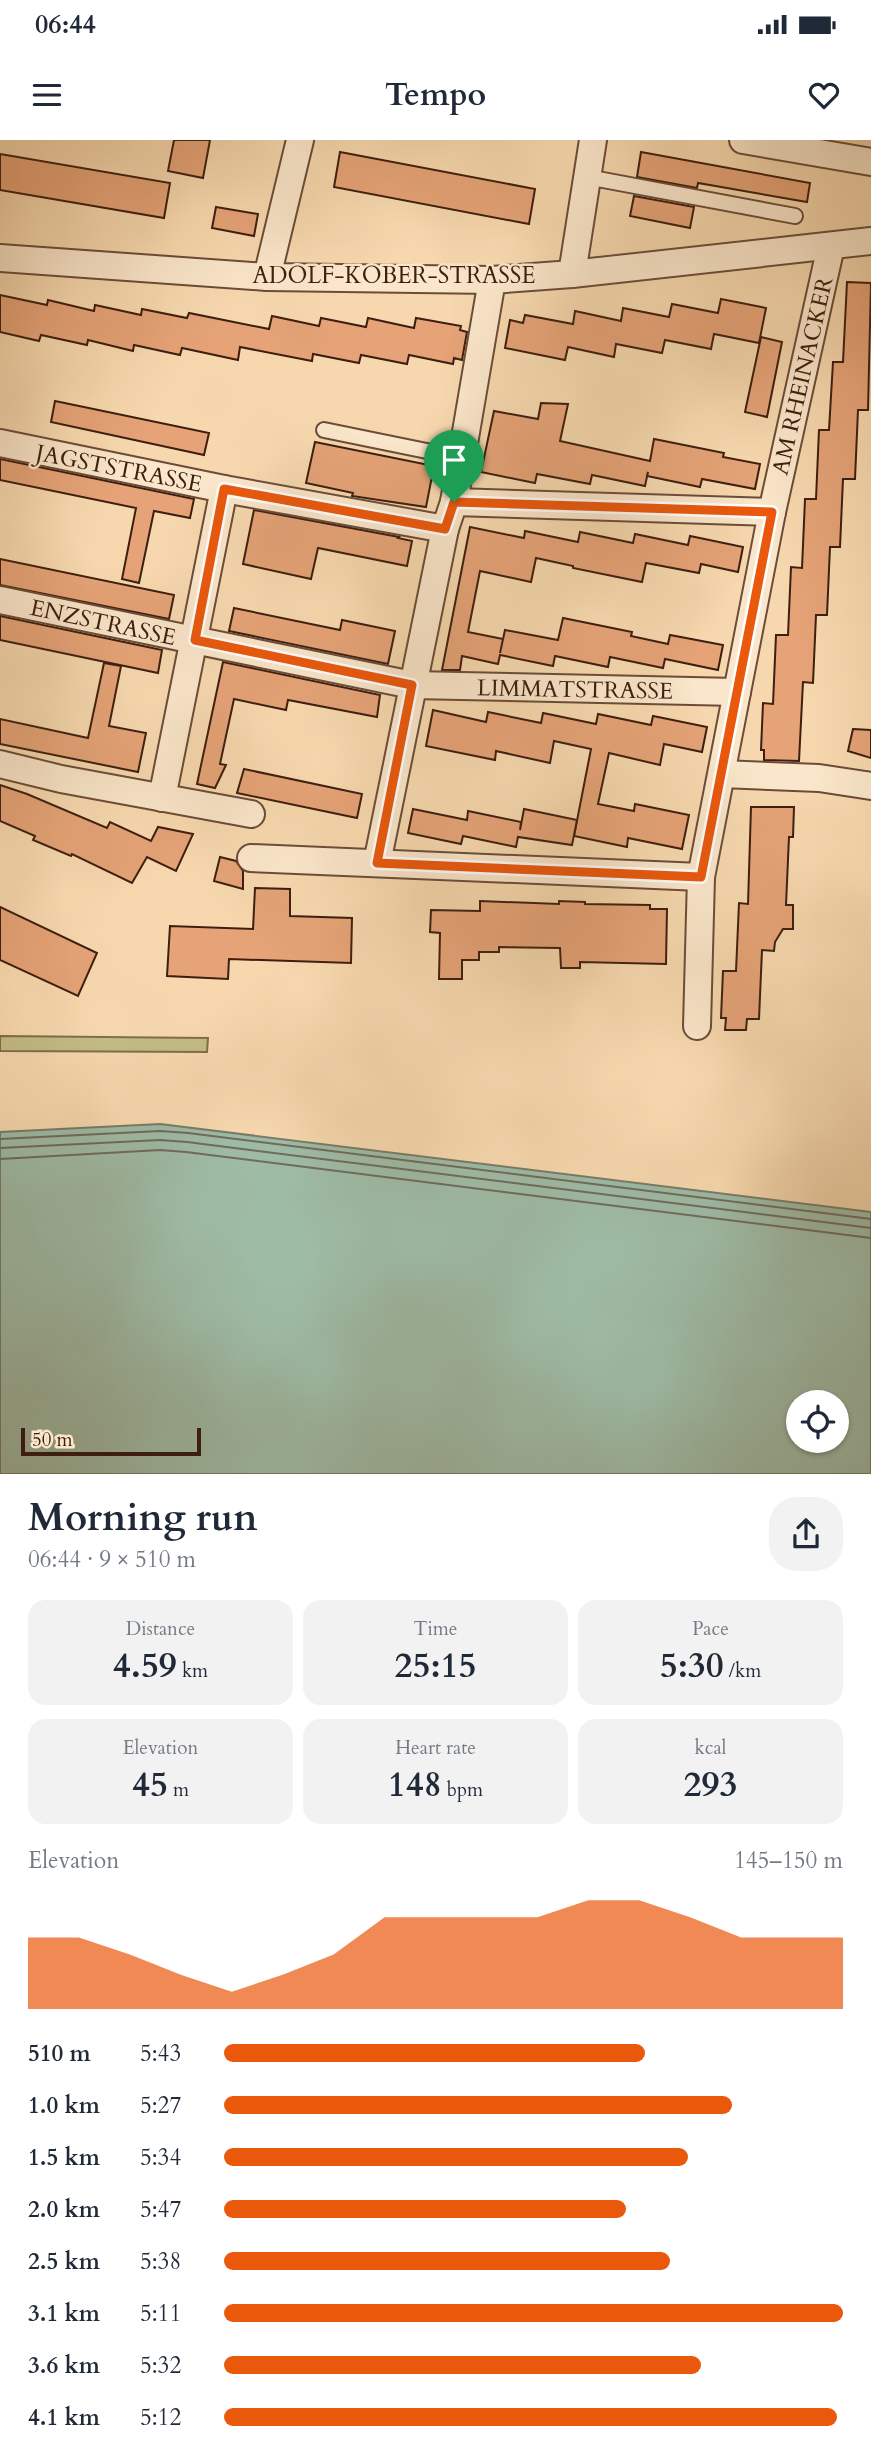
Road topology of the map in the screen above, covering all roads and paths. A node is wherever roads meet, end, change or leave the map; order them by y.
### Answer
1 (300, 140) edge
2 (593, 140) edge
3 (743, 140) edge
4 (871, 162) edge
5 (587, 177) junction
6 (795, 216) dead end
7 (871, 241) edge
8 (831, 246) junction
9 (0, 258) edge
10 (572, 274) junction
11 (267, 277) junction
12 (492, 280) junction
13 (324, 430) dead end
14 (0, 443) edge
15 (461, 458) junction
16 (224, 489) junction
17 (454, 502) junction
18 (772, 512) junction
19 (445, 529) junction
20 (0, 600) edge
21 (195, 640) junction
22 (412, 685) junction
23 (737, 692) junction
24 (0, 764) edge
25 (722, 774) junction
26 (871, 786) edge
27 (162, 798) junction
28 (251, 814) dead end
29 (251, 858) dead end
30 (377, 863) junction
31 (701, 877) junction
32 (697, 1026) dead end

1 - 11 street
2 - 5 street
3 - 4 street
5 - 6 lane
5 - 10 street
7 - 8 street, ADOLF-KOBER-STRASSE
8 - 10 street, ADOLF-KOBER-STRASSE
8 - 18 street, AM RHEINACKER
9 - 11 street, ADOLF-KOBER-STRASSE
10 - 12 street, ADOLF-KOBER-STRASSE
11 - 12 street, ADOLF-KOBER-STRASSE
12 - 15 street
13 - 15 lane
14 - 16 street, JAGSTSTRASSE
15 - 17 street
16 - 19 street, JAGSTSTRASSE
16 - 21 street
17 - 18 street
17 - 19 street
18 - 23 street, AM RHEINACKER
19 - 22 street
20 - 21 street, ENZSTRASSE
21 - 22 street, ENZSTRASSE
21 - 27 street
22 - 23 street, LIMMATSTRASSE
22 - 30 street
23 - 25 street, AM RHEINACKER
24 - 27 street
25 - 26 street
25 - 31 street, AM RHEINACKER
27 - 28 street
29 - 30 street
30 - 31 street
31 - 32 street, AM RHEINACKER

